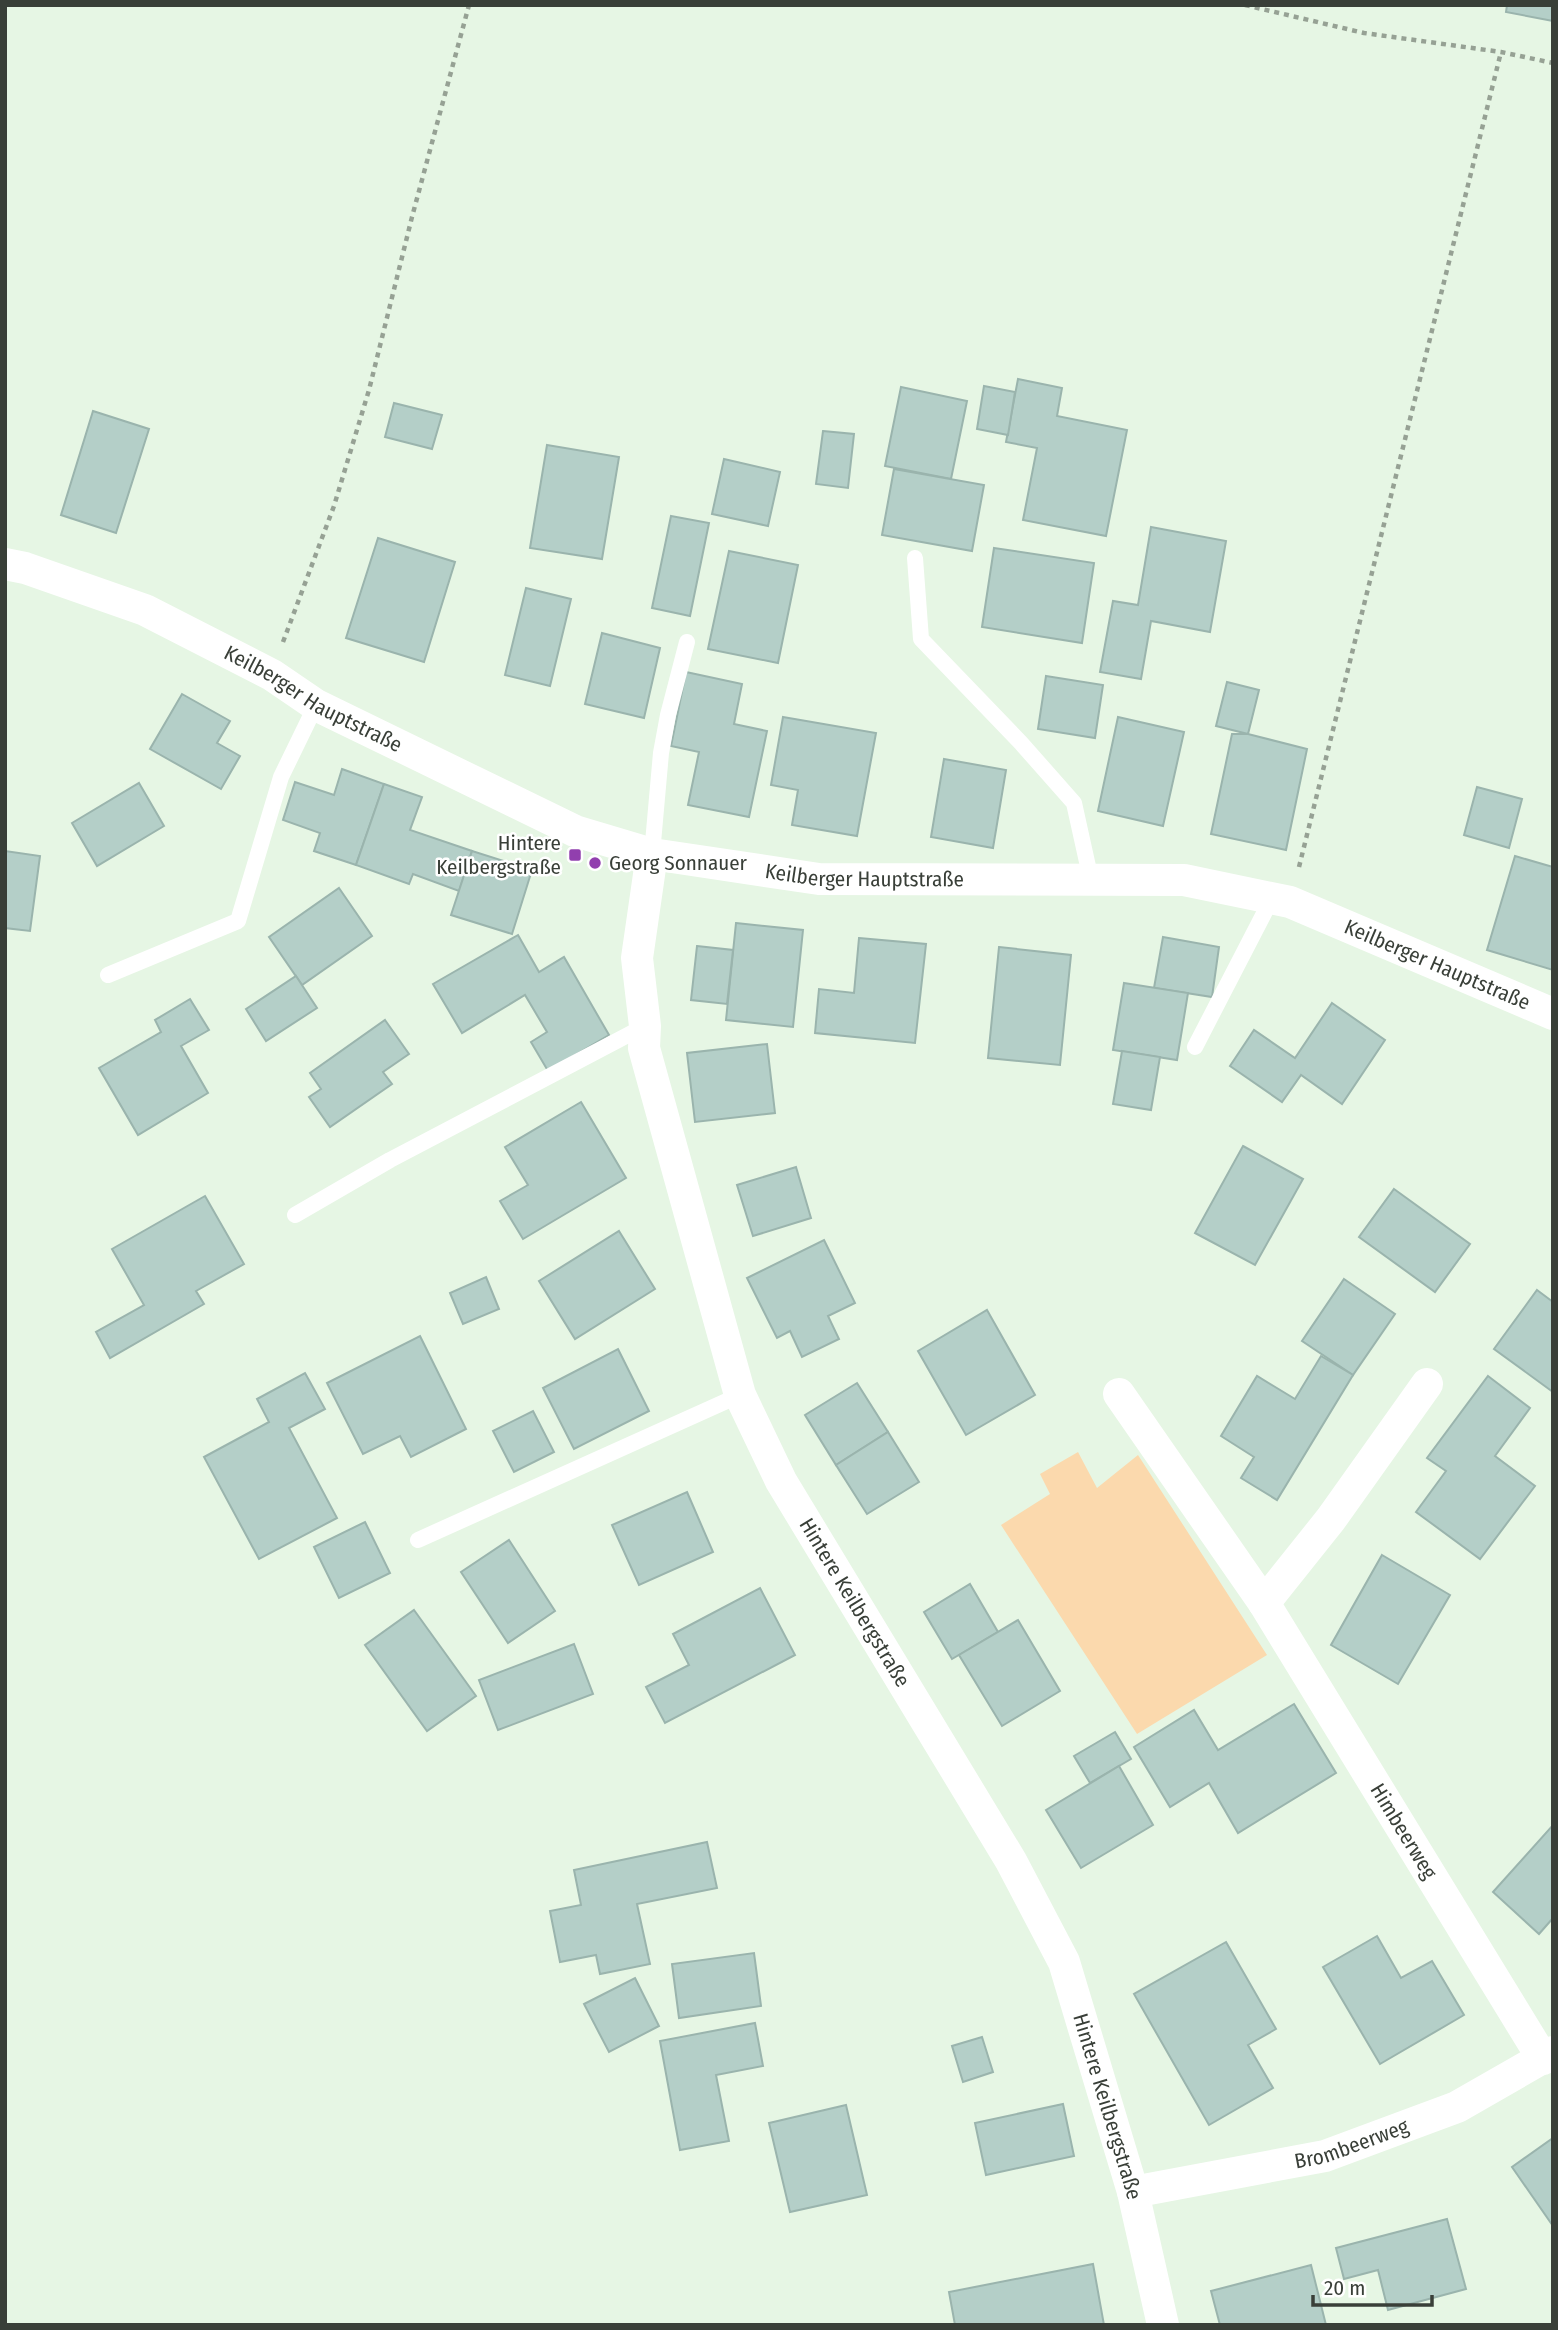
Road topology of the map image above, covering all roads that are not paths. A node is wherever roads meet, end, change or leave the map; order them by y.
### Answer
1 (915, 558) dead end
2 (5, 564) edge
3 (687, 642) dead end
4 (316, 705) junction
5 (652, 854) junction
6 (1091, 880) junction
7 (1281, 900) junction
8 (108, 975) dead end
9 (1553, 1014) edge
10 (645, 1026) junction
11 (1195, 1047) dead end
12 (295, 1215) dead end
13 (1427, 1384) dead end
14 (1119, 1394) dead end
15 (740, 1395) junction
16 (418, 1540) dead end
17 (1264, 1603) junction
18 (1548, 2056) edge
19 (1133, 2192) junction
20 (1163, 2325) edge

1 - 6 lane
2 - 4 street, Keilberger Hauptstraße
3 - 5 lane
4 - 5 street, Keilberger Hauptstraße
4 - 8 lane
5 - 6 street, Keilberger Hauptstraße
5 - 10 street, Hintere Keilbergstraße
6 - 7 street, Keilberger Hauptstraße
7 - 9 street, Keilberger Hauptstraße
7 - 11 lane
10 - 12 lane
10 - 15 street, Hintere Keilbergstraße
13 - 17 street
14 - 17 street, Himbeerweg
15 - 16 lane
15 - 19 street, Hintere Keilbergstraße
17 - 18 street, Himbeerweg
18 - 19 street, Brombeerweg
19 - 20 street, Hintere Keilbergstraße

